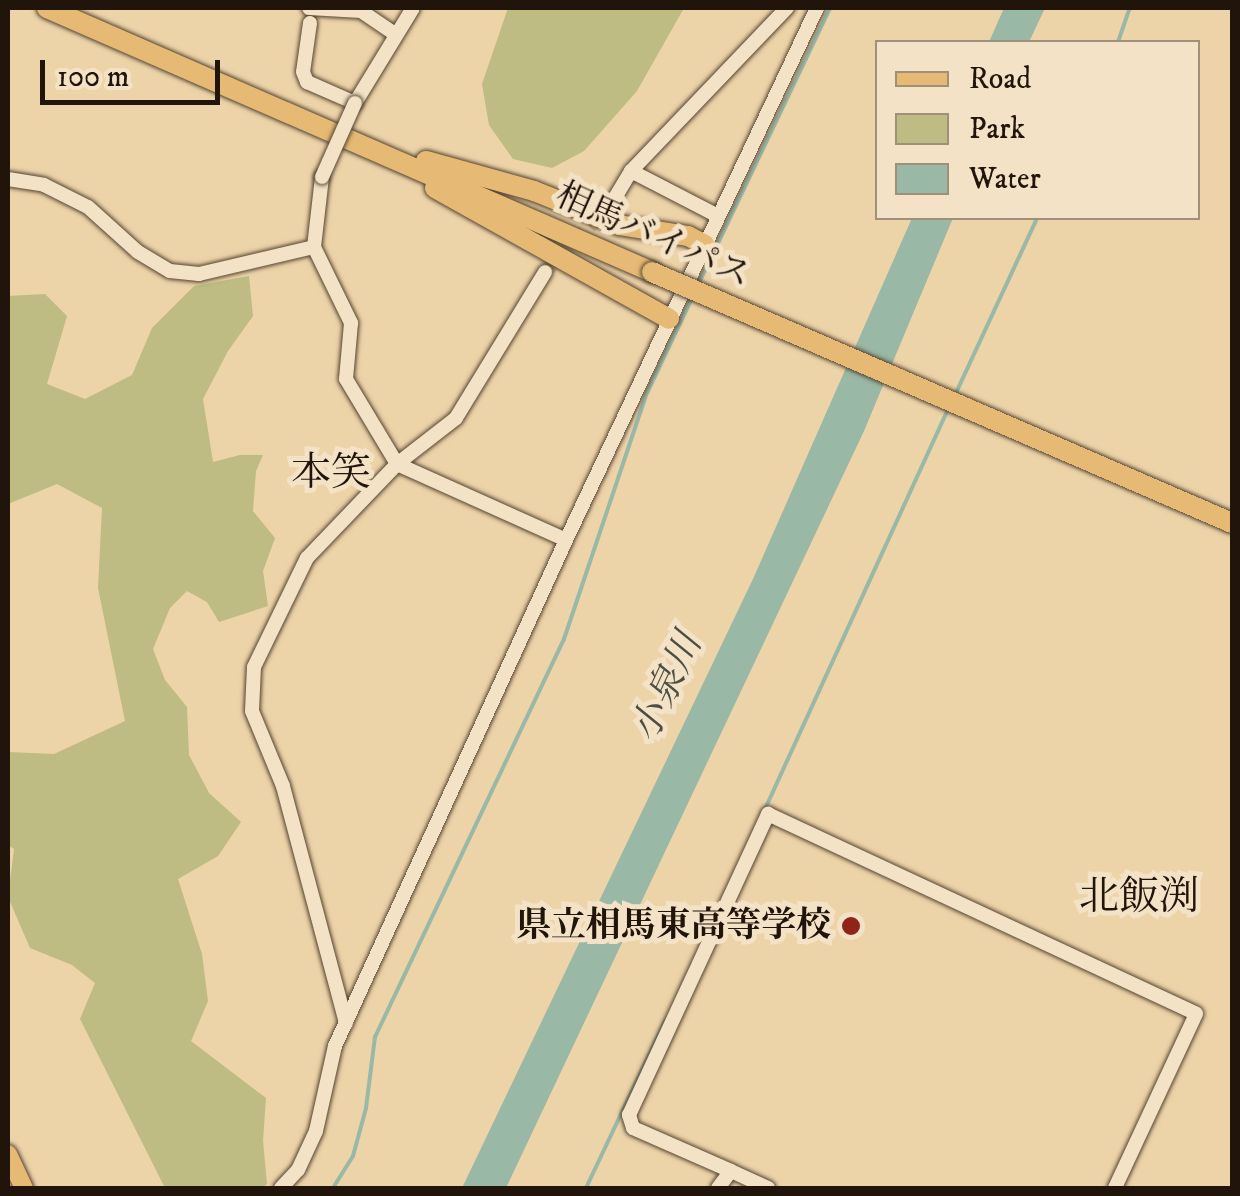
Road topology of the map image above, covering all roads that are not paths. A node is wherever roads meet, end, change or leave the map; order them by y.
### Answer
1 (46, 8) edge
2 (413, 8) edge
3 (787, 8) edge
4 (817, 8) edge
5 (309, 16) edge
6 (395, 34) junction
7 (355, 104) junction
8 (357, 141) junction
9 (631, 171) junction
10 (8, 179) edge
11 (610, 206) tunnel mouth
12 (718, 216) junction
13 (705, 244) junction
14 (314, 247) junction
15 (544, 272) tunnel mouth
16 (669, 319) junction
17 (397, 464) junction
18 (1232, 524) edge
19 (566, 540) junction
20 (346, 1023) junction
21 (8, 1154) edge
22 (730, 1171) junction
23 (24, 1188) edge
24 (281, 1188) edge
25 (718, 1188) edge
26 (768, 1188) edge
27 (1115, 1188) edge

1 - 8 highway, 相馬バイパス
2 - 6 street
3 - 9 street
4 - 12 street
5 - 6 street
5 - 7 street
6 - 7 street
7 - 14 street, bridge
8 - 13 highway
8 - 16 highway
8 - 18 highway, 相馬バイパス, bridge
9 - 11 street
9 - 12 street
10 - 14 street
12 - 13 street
13 - 16 street
14 - 17 street
15 - 17 street
16 - 19 street
17 - 19 street
17 - 20 street
19 - 20 street
20 - 24 street
21 - 23 main road
22 - 25 street
22 - 26 street
22 - 27 street

